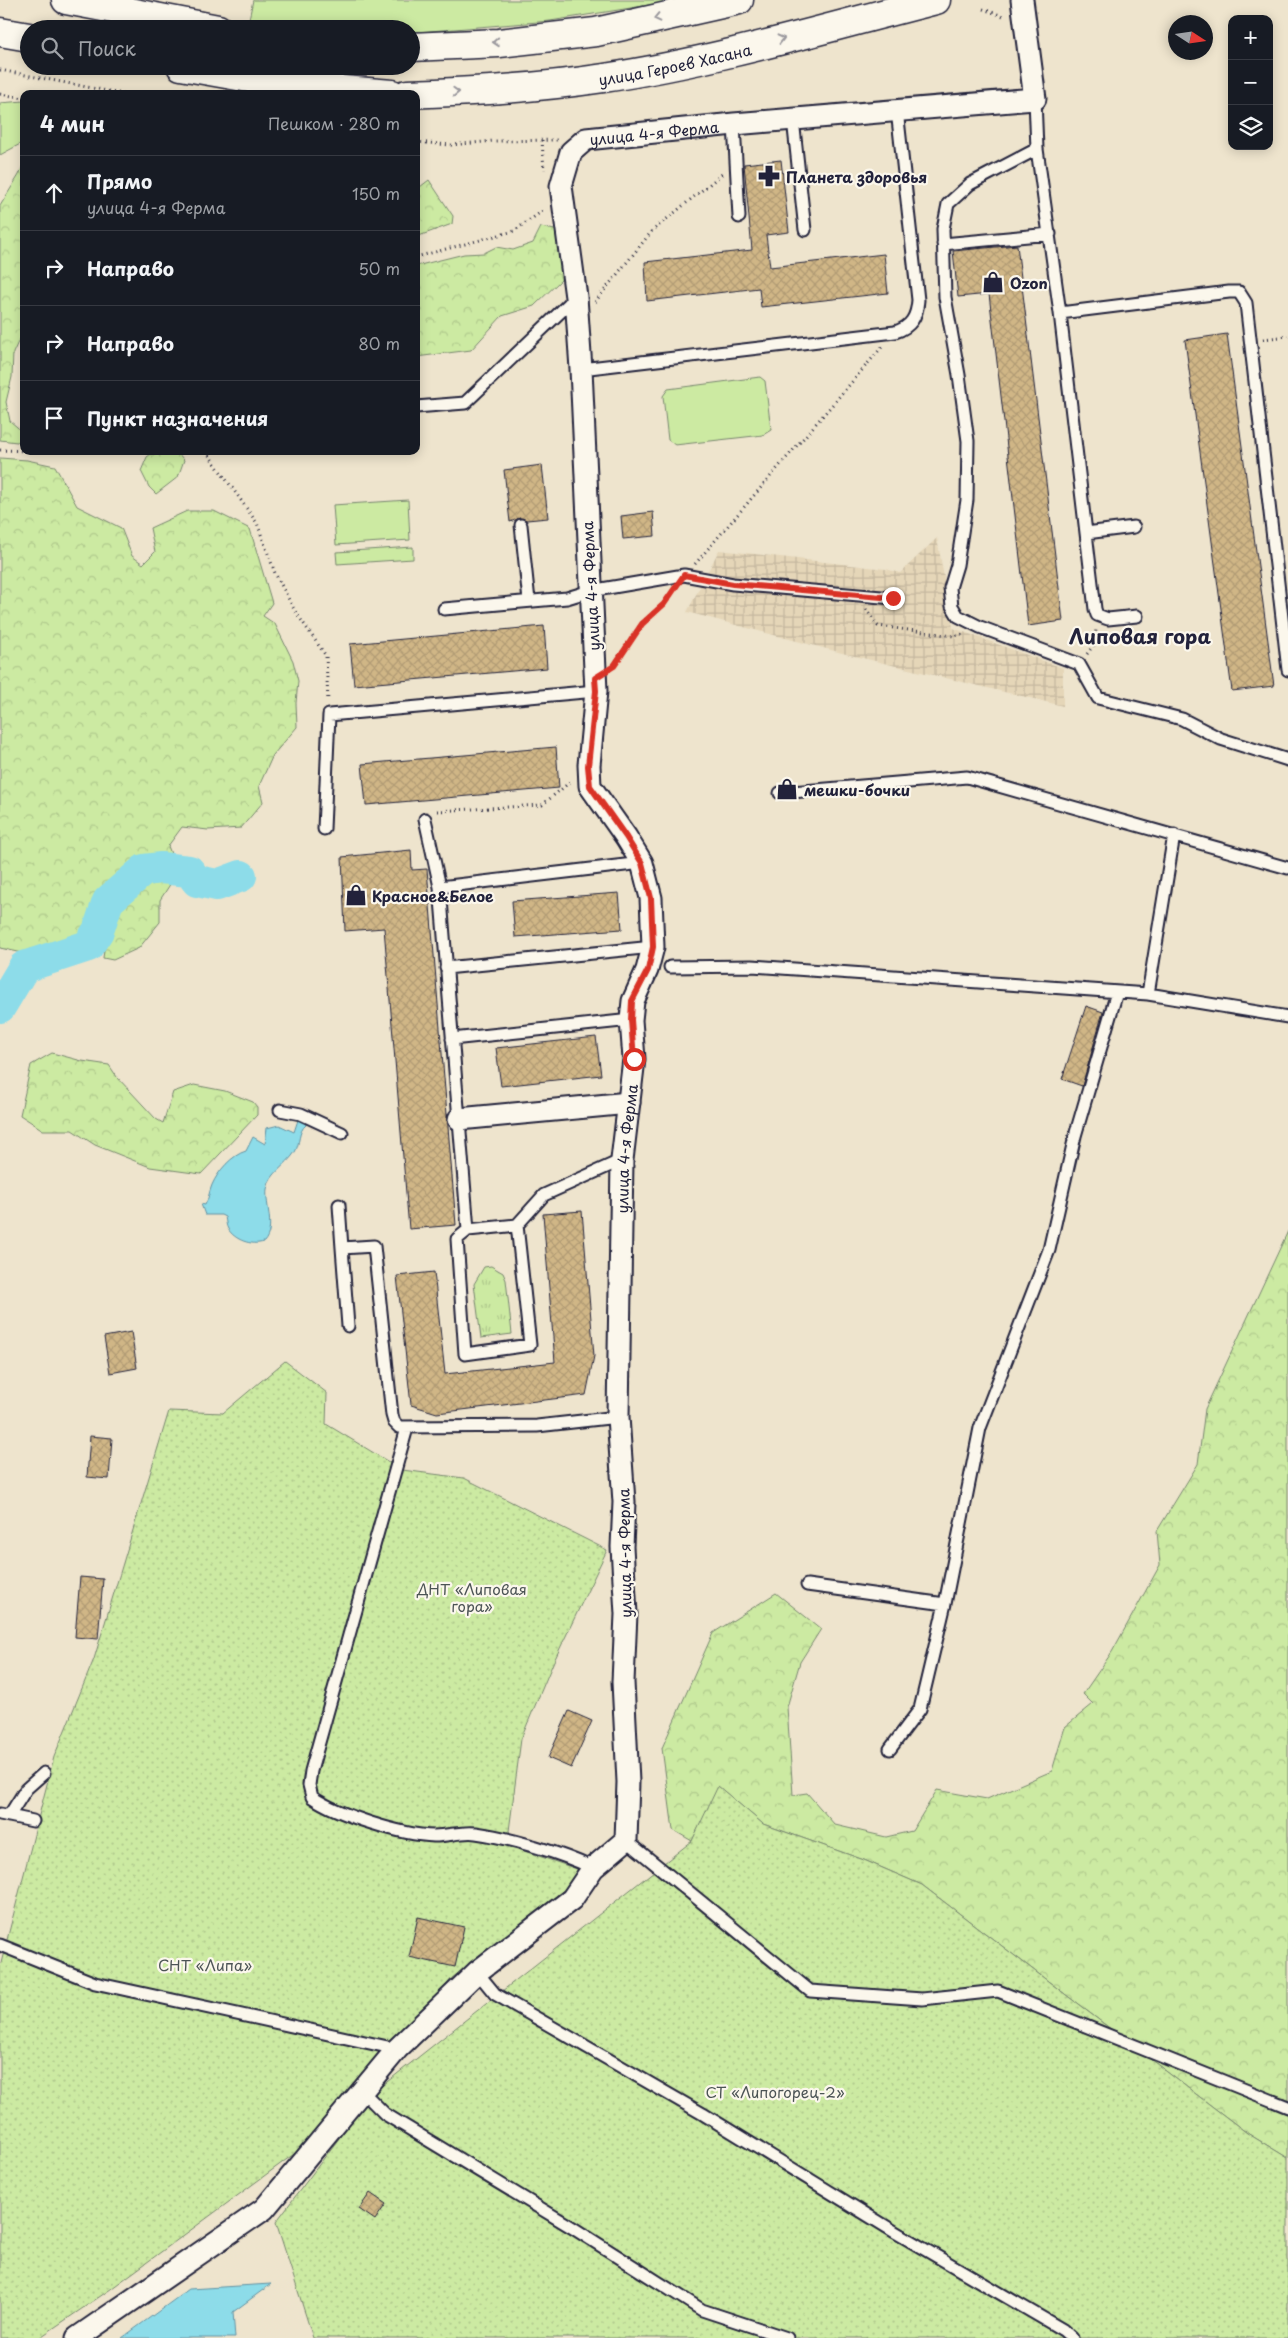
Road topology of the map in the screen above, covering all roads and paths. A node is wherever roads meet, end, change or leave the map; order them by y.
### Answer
1 (66, 0) edge
2 (738, 0) edge
3 (936, 0) edge
4 (1022, 0) edge
5 (171, 20) edge
6 (0, 32) edge
7 (20, 35) edge
8 (420, 46) edge
9 (0, 70) edge
10 (20, 74) edge
11 (26, 75) edge
12 (232, 75) edge
13 (102, 90) edge
14 (344, 90) edge
15 (0, 94) edge
16 (420, 94) edge
17 (20, 97) edge
18 (1035, 99) junction
19 (897, 110) junction
20 (793, 119) junction
21 (734, 124) junction
22 (420, 142) edge
23 (1037, 149) junction
24 (735, 163) junction
25 (545, 179) dead end
26 (547, 208) dead end
27 (739, 217) dead end
28 (805, 230) dead end
29 (1050, 234) junction
30 (943, 244) junction
31 (420, 256) edge
32 (576, 297) junction
33 (1060, 314) junction
34 (578, 324) junction
35 (895, 332) junction
36 (1288, 336) edge
37 (1250, 341) junction
38 (581, 369) junction
39 (420, 408) edge
40 (0, 450) edge
41 (20, 451) edge
42 (209, 455) edge
43 (521, 525) dead end
44 (1134, 527) dead end
45 (1086, 533) junction
46 (684, 575) junction
47 (590, 592) junction
48 (855, 595) junction
49 (893, 598) dead end
50 (530, 601) junction
51 (444, 610) dead end
52 (1137, 616) dead end
53 (980, 627) junction
54 (1096, 631) dead end
55 (1095, 642) dead end
56 (1288, 670) edge
57 (596, 684) junction
58 (329, 715) junction
59 (1288, 760) edge
60 (588, 766) junction
61 (780, 793) dead end
62 (434, 811) dead end
63 (425, 819) dead end
64 (324, 829) dead end
65 (1174, 836) junction
66 (642, 863) junction
67 (1288, 868) edge
68 (440, 887) junction
69 (653, 947) junction
70 (670, 967) dead end
71 (446, 968) junction
72 (1117, 992) junction
73 (1148, 994) junction
74 (1288, 1017) edge
75 (631, 1020) junction
76 (452, 1039) junction
77 (629, 1103) junction
78 (280, 1110) dead end
79 (459, 1119) junction
80 (342, 1133) dead end
81 (622, 1160) junction
82 (339, 1205) dead end
83 (517, 1224) junction
84 (468, 1230) junction
85 (342, 1248) junction
86 (348, 1326) dead end
87 (618, 1417) junction
88 (407, 1428) junction
89 (807, 1586) dead end
90 (945, 1604) junction
91 (890, 1749) dead end
92 (44, 1774) dead end
93 (5, 1815) edge
94 (33, 1821) dead end
95 (626, 1840) junction
96 (593, 1868) junction
97 (0, 1945) edge
98 (476, 1972) junction
99 (397, 2049) junction
100 (362, 2091) junction
101 (1288, 2107) edge
102 (78, 2338) edge
103 (787, 2338) edge
104 (1072, 2338) edge

1 - 5 main road
2 -> 8 main road
16 -> 3 main road, улица Героев Хасана
4 - 18 street
6 - 7 main road
9 - 10 path
11 - 13 path
12 - 14 main road
15 - 17 path
18 - 19 street, улица 4-я Ферма
18 - 23 lane
19 - 20 street, улица 4-я Ферма
19 - 35 lane
20 - 21 street, улица 4-я Ферма
20 - 28 lane
21 - 24 lane
21 - 32 street, улица 4-я Ферма
22 - 25 path
23 - 29 lane
23 - 30 lane
24 - 27 lane
24 - 34 path
26 - 31 path
29 - 30 lane
29 - 33 lane
30 - 53 lane
32 - 34 street, улица 4-я Ферма
32 - 39 lane
33 - 37 lane
33 - 45 lane
34 - 38 street, улица 4-я Ферма
35 - 38 lane
35 - 46 path
36 - 37 path
37 - 56 lane
38 - 47 street, улица 4-я Ферма
40 - 41 path
42 - 58 path
43 - 50 lane
44 - 45 lane
45 - 52 lane
46 - 47 lane
46 - 48 lane
46 - 57 path
47 - 50 lane
47 - 57 street, улица 4-я Ферма
48 - 49 lane
48 - 53 path
50 - 51 lane
53 - 59 lane
54 - 55 path
57 - 58 lane
57 - 60 street, улица 4-я Ферма
58 - 64 lane
60 - 62 path
60 - 66 street, улица 4-я Ферма
61 - 65 lane
63 - 68 lane
65 - 67 lane
65 - 73 lane
66 - 68 lane
66 - 69 street, улица 4-я Ферма
68 - 71 lane
69 - 71 lane
69 - 75 street, улица 4-я Ферма
70 - 72 lane
71 - 76 lane
72 - 73 lane
72 - 90 lane
73 - 74 lane
75 - 76 lane
75 - 77 street, улица 4-я Ферма
76 - 79 lane
77 - 79 street
77 - 81 street, улица 4-я Ферма
78 - 80 lane
79 - 84 lane
81 - 83 lane
81 - 87 street, улица 4-я Ферма
82 - 85 lane
83 - 84 lane
83 - 84 lane
85 - 86 lane
85 - 88 lane
87 - 88 lane
87 - 95 street, улица 4-я Ферма
88 - 96 lane
89 - 90 lane
90 - 91 lane
92 - 93 lane
93 - 94 lane
95 - 96 street
95 - 101 lane
96 - 98 street
97 - 99 lane
98 - 99 street
98 - 104 lane
99 - 100 street
100 - 102 street
100 - 103 lane

